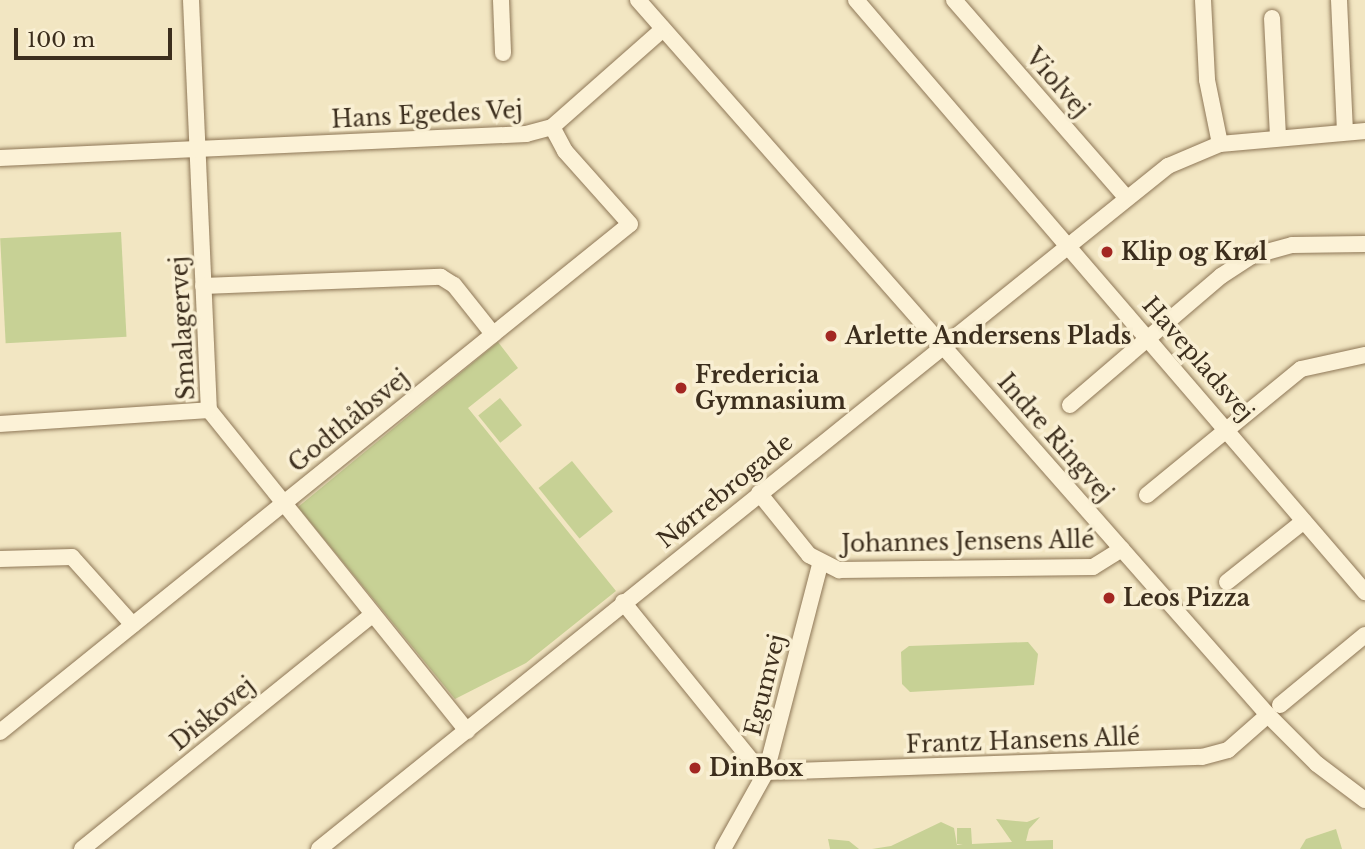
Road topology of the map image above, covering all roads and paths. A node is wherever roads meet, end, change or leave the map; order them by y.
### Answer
1 (191, 0) edge
2 (501, 0) edge
3 (638, 0) edge
4 (856, 0) edge
5 (954, 0) edge
6 (1203, 0) edge
7 (1339, 0) edge
8 (1272, 19) dead end
9 (663, 29) junction
10 (503, 52) dead end
11 (552, 127) junction
12 (1365, 131) edge
13 (1346, 132) junction
14 (1279, 137) junction
15 (1220, 144) junction
16 (197, 149) junction
17 (0, 158) edge
18 (1126, 197) junction
19 (1069, 244) junction
20 (1365, 244) edge
21 (203, 286) junction
22 (494, 334) junction
23 (1150, 337) junction
24 (943, 346) junction
25 (1365, 355) edge
26 (1070, 405) dead end
27 (209, 410) junction
28 (0, 424) edge
29 (1227, 428) junction
30 (759, 493) junction
31 (1147, 495) dead end
32 (283, 503) junction
33 (1304, 521) junction
34 (1122, 549) junction
35 (0, 559) edge
36 (820, 564) junction
37 (1227, 582) dead end
38 (1365, 592) edge
39 (624, 602) junction
40 (372, 615) junction
41 (133, 625) junction
42 (1365, 635) edge
43 (1274, 710) junction
44 (467, 731) junction
45 (0, 732) edge
46 (766, 772) junction
47 (1365, 800) edge
48 (82, 849) edge
49 (319, 849) edge
50 (723, 849) edge

1 - 16 street, Smalagervej
2 - 10 street
3 - 9 street, Indre Ringvej
4 - 19 street, Havepladsvej
5 - 18 street, Violvej
6 - 15 street
7 - 13 street
8 - 14 street
9 - 11 street, Hans Egedes Vej
9 - 24 street, Indre Ringvej
11 - 16 street, Hans Egedes Vej
11 - 22 street, Godthåbsvej
12 - 13 street, Nørrebrogade
13 - 14 street, Nørrebrogade
14 - 15 street, Nørrebrogade
15 - 18 street, Nørrebrogade
16 - 17 street, Hans Egedes Vej
16 - 21 street, Smalagervej
18 - 19 street, Nørrebrogade
19 - 23 street, Havepladsvej
19 - 24 street, Nørrebrogade
20 - 23 street
21 - 22 street
21 - 27 street, Smalagervej
22 - 32 street, Godthåbsvej
23 - 26 street
23 - 29 street, Havepladsvej
24 - 30 street, Nørrebrogade
24 - 34 street, Indre Ringvej
25 - 29 street
27 - 28 street
27 - 32 street, Smalagervej
29 - 31 street
29 - 33 street, Havepladsvej
30 - 36 street, Johannes Jensens Allé
30 - 39 street, Nørrebrogade
32 - 40 street, Smalagervej
32 - 41 street, Godthåbsvej
33 - 37 street
33 - 38 street, Havepladsvej
34 - 36 street, Johannes Jensens Allé
34 - 43 street, Indre Ringvej
35 - 41 street
36 - 46 street, Egumvej
39 - 44 street, Nørrebrogade
39 - 46 street
40 - 44 street, Smalagervej
40 - 48 street, Diskovej
41 - 45 street, Godthåbsvej
42 - 43 street, Frantz Hansens Allé
43 - 46 street, Frantz Hansens Allé
43 - 47 street, Indre Ringvej
44 - 49 street, Nørrebrogade
46 - 50 street, Egumvej

